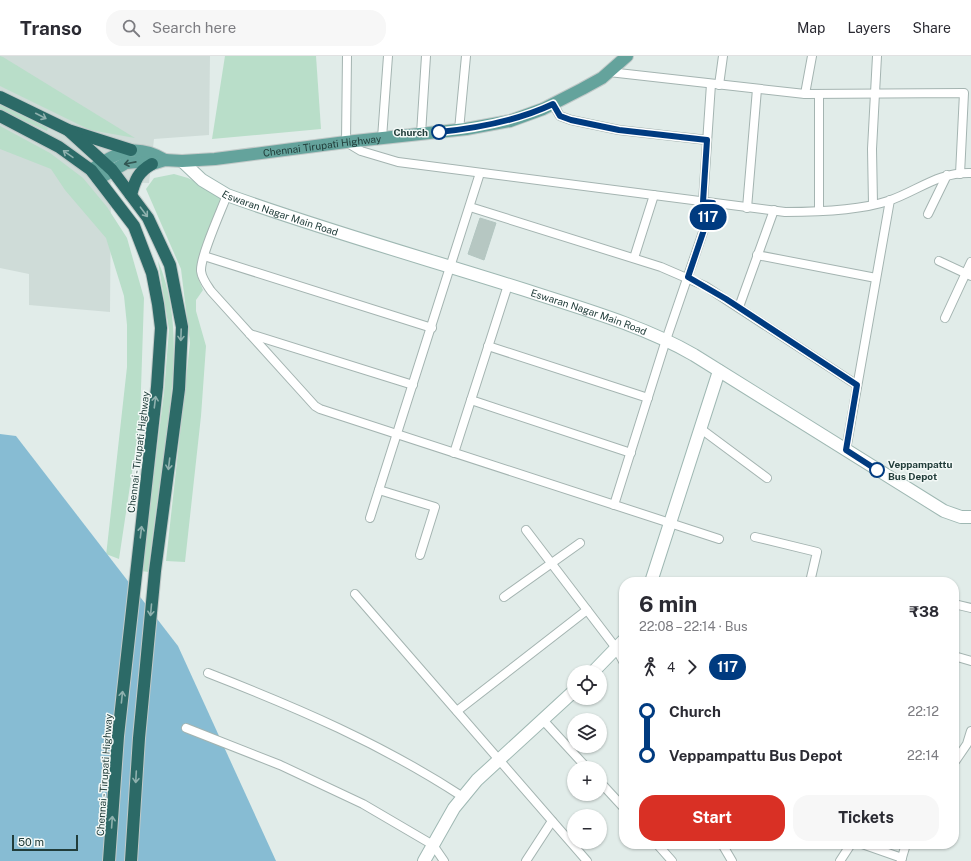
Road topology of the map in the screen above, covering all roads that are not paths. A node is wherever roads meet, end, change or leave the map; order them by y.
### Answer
1 (347, 56) edge
2 (388, 56) edge
3 (426, 56) edge
4 (466, 56) edge
5 (625, 56) edge
6 (723, 56) edge
7 (812, 56) edge
8 (877, 56) edge
9 (609, 72) junction
10 (715, 85) junction
11 (757, 89) junction
12 (874, 93) junction
13 (806, 94) junction
14 (819, 94) junction
15 (0, 97) edge
16 (553, 104) junction
17 (0, 116) edge
18 (68, 130) junction
19 (459, 130) junction
20 (421, 134) junction
21 (382, 138) junction
22 (707, 140) junction
23 (346, 142) junction
24 (131, 150) junction
25 (165, 160) junction
26 (182, 161) junction
27 (152, 164) junction
28 (108, 166) junction
29 (480, 173) junction
30 (971, 173) edge
31 (94, 174) junction
32 (960, 174) junction
33 (947, 175) junction
34 (131, 195) junction
35 (227, 195) junction
36 (654, 195) junction
37 (890, 200) junction
38 (703, 202) junction
39 (713, 203) junction
40 (873, 204) junction
41 (470, 207) junction
42 (747, 208) junction
43 (774, 210) junction
44 (819, 211) junction
45 (928, 214) dead end
46 (758, 255) junction
47 (204, 256) junction
48 (634, 258) junction
49 (939, 261) dead end
50 (971, 262) edge
51 (452, 267) junction
52 (968, 275) edge
53 (688, 277) junction
54 (876, 278) junction
55 (508, 285) junction
56 (739, 307) junction
57 (945, 318) dead end
58 (432, 328) junction
59 (250, 334) junction
60 (666, 340) junction
61 (488, 346) junction
62 (720, 371) junction
63 (413, 385) junction
64 (857, 385) junction
65 (648, 398) junction
66 (471, 400) junction
67 (701, 429) junction
68 (397, 434) junction
69 (846, 450) junction
70 (454, 452) junction
71 (631, 453) junction
72 (767, 478) dead end
73 (379, 490) junction
74 (614, 505) junction
75 (971, 517) edge
76 (370, 518) dead end
77 (670, 523) junction
78 (526, 530) dead end
79 (755, 537) dead end
80 (720, 539) dead end
81 (580, 543) dead end
82 (420, 555) dead end
83 (551, 563) junction
84 (653, 577) edge
85 (811, 577) edge
86 (355, 594) dead end
87 (504, 597) dead end
88 (959, 605) edge
89 (971, 608) edge
90 (587, 610) junction
91 (619, 643) edge
92 (619, 645) edge
93 (959, 657) edge
94 (971, 660) edge
95 (600, 665) edge
96 (208, 673) dead end
97 (567, 698) edge
98 (457, 711) junction
99 (543, 720) junction
100 (186, 728) dead end
101 (971, 731) edge
102 (969, 744) edge
103 (959, 757) edge
104 (499, 759) junction
105 (581, 761) edge
106 (607, 790) edge
107 (463, 797) junction
108 (619, 803) edge
109 (552, 821) junction
110 (433, 845) junction
111 (661, 849) edge
112 (725, 849) edge
113 (848, 849) edge
114 (875, 849) edge
115 (904, 849) edge
116 (901, 859) edge
117 (109, 861) edge
118 (132, 861) edge
119 (424, 861) edge
120 (444, 861) edge
121 (526, 861) edge
122 (587, 861) edge
123 (672, 861) edge
124 (732, 861) edge
125 (840, 861) edge

1 - 23 street
2 - 21 street
3 - 20 street
4 - 19 street
5 - 9 main road, Chennai Tirupati Highway
6 - 10 street
7 - 13 street
8 - 12 street
9 - 10 street
9 - 16 main road, Chennai Tirupati Highway
10 - 11 street
10 - 22 street
11 - 13 street
11 - 42 street
12 - 14 street
12 - 32 street
12 - 40 street
13 - 14 street
14 - 44 street
15 -> 18 highway
16 - 19 main road, Chennai Tirupati Highway
16 - 22 street
31 -> 17 highway, Chennai - Tirupati Highway
18 - 24 highway
18 - 28 highway
19 - 20 main road, Chennai Tirupati Highway
20 - 21 main road, Chennai Tirupati Highway
21 - 23 main road, Chennai Tirupati Highway
22 - 38 street
23 - 26 main road, Chennai Tirupati Highway
23 - 29 street
24 - 25 main road
24 - 28 main road
25 - 26 main road, Chennai Tirupati Highway
25 - 27 main road
26 - 35 street, Eswaran Nagar Main Road
27 -> 28 main road
27 - 34 highway
28 - 31 main road
28 - 34 highway
29 - 36 street
29 - 41 street
30 - 32 street
117 -> 31 highway, Chennai - Tirupati Highway
32 - 33 street
33 - 37 street
33 - 45 street
34 -> 118 highway
35 - 47 street
35 - 51 street, Eswaran Nagar Main Road
36 - 38 street
36 - 48 street
37 - 40 street
37 - 54 street
38 - 39 street
39 - 42 street
39 - 53 street
40 - 44 street
41 - 48 street
41 - 51 street
42 - 43 street
43 - 44 street
43 - 46 street
46 - 54 street
46 - 56 street
47 - 58 street
47 - 59 street
48 - 53 street
49 - 52 street
50 - 52 street
51 - 55 street, Eswaran Nagar Main Road
51 - 58 street
52 - 57 street
53 - 56 street
53 - 60 street
54 - 64 street
55 - 60 street, Eswaran Nagar Main Road
55 - 61 street
56 - 64 street
58 - 63 street
59 - 63 street
59 - 68 street
60 - 62 street, Eswaran Nagar Main Road
60 - 65 street
61 - 65 street
61 - 66 street
62 - 67 street
62 - 69 street, Eswaran Nagar Main Road
63 - 68 street
64 - 69 street
65 - 71 street
66 - 70 street
66 - 71 street
67 - 72 street
67 - 77 street
68 - 70 street
68 - 73 street
69 - 75 street, Eswaran Nagar Main Road
70 - 74 street
71 - 74 street
73 - 76 street
73 - 82 street
74 - 77 street
77 - 80 street
77 - 84 street
78 - 83 street
79 - 85 street
81 - 83 street
83 - 87 street
83 - 90 street
86 - 98 street
88 - 89 street
90 - 91 street
90 - 98 street
92 - 95 street
93 - 94 street
96 - 107 street
97 - 99 street
98 - 104 street
99 - 104 street
99 - 105 street
100 - 110 street
101 - 102 street
102 - 103 street
104 - 107 street
104 - 109 street
106 - 108 street
107 - 110 street
109 - 121 street
109 - 122 street
110 - 119 street
110 - 120 street
111 - 123 street
112 - 124 street
113 - 125 street
114 - 116 street
115 - 116 street

